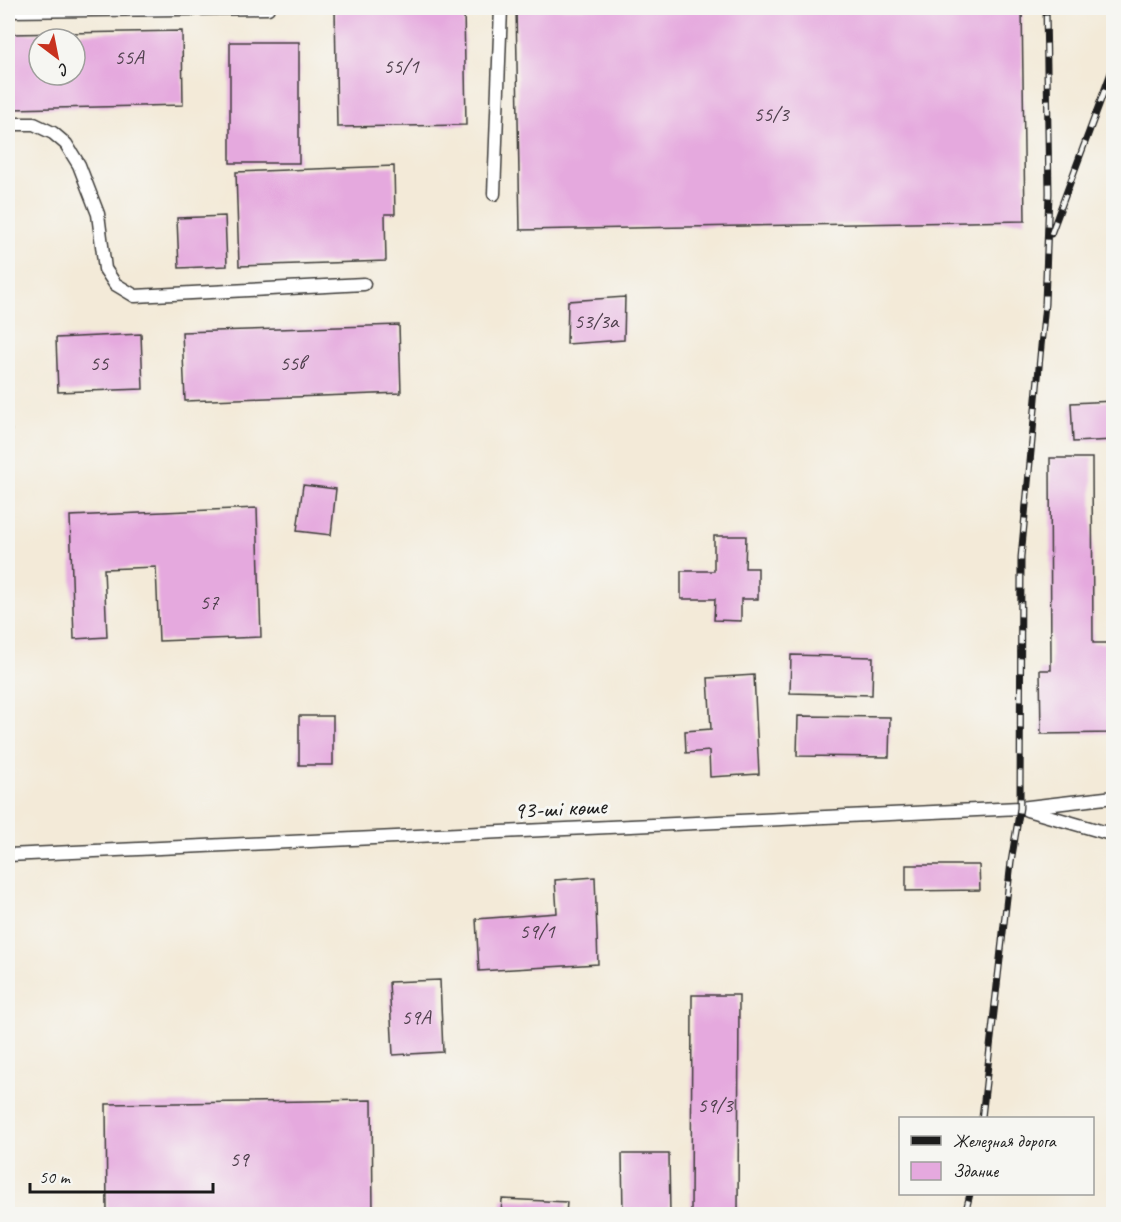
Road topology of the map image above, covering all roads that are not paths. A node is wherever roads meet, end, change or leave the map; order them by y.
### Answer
1 (268, 8) edge
2 (501, 8) edge
3 (8, 11) edge
4 (8, 124) edge
5 (494, 194) dead end
6 (364, 284) dead end
7 (1113, 796) edge
8 (1020, 808) junction
9 (1113, 835) edge
10 (8, 855) edge

1 - 3 lane
2 - 5 lane
4 - 6 lane
7 - 8 lane, 93-ші көше
8 - 9 lane
8 - 10 lane, 93-ші көше

